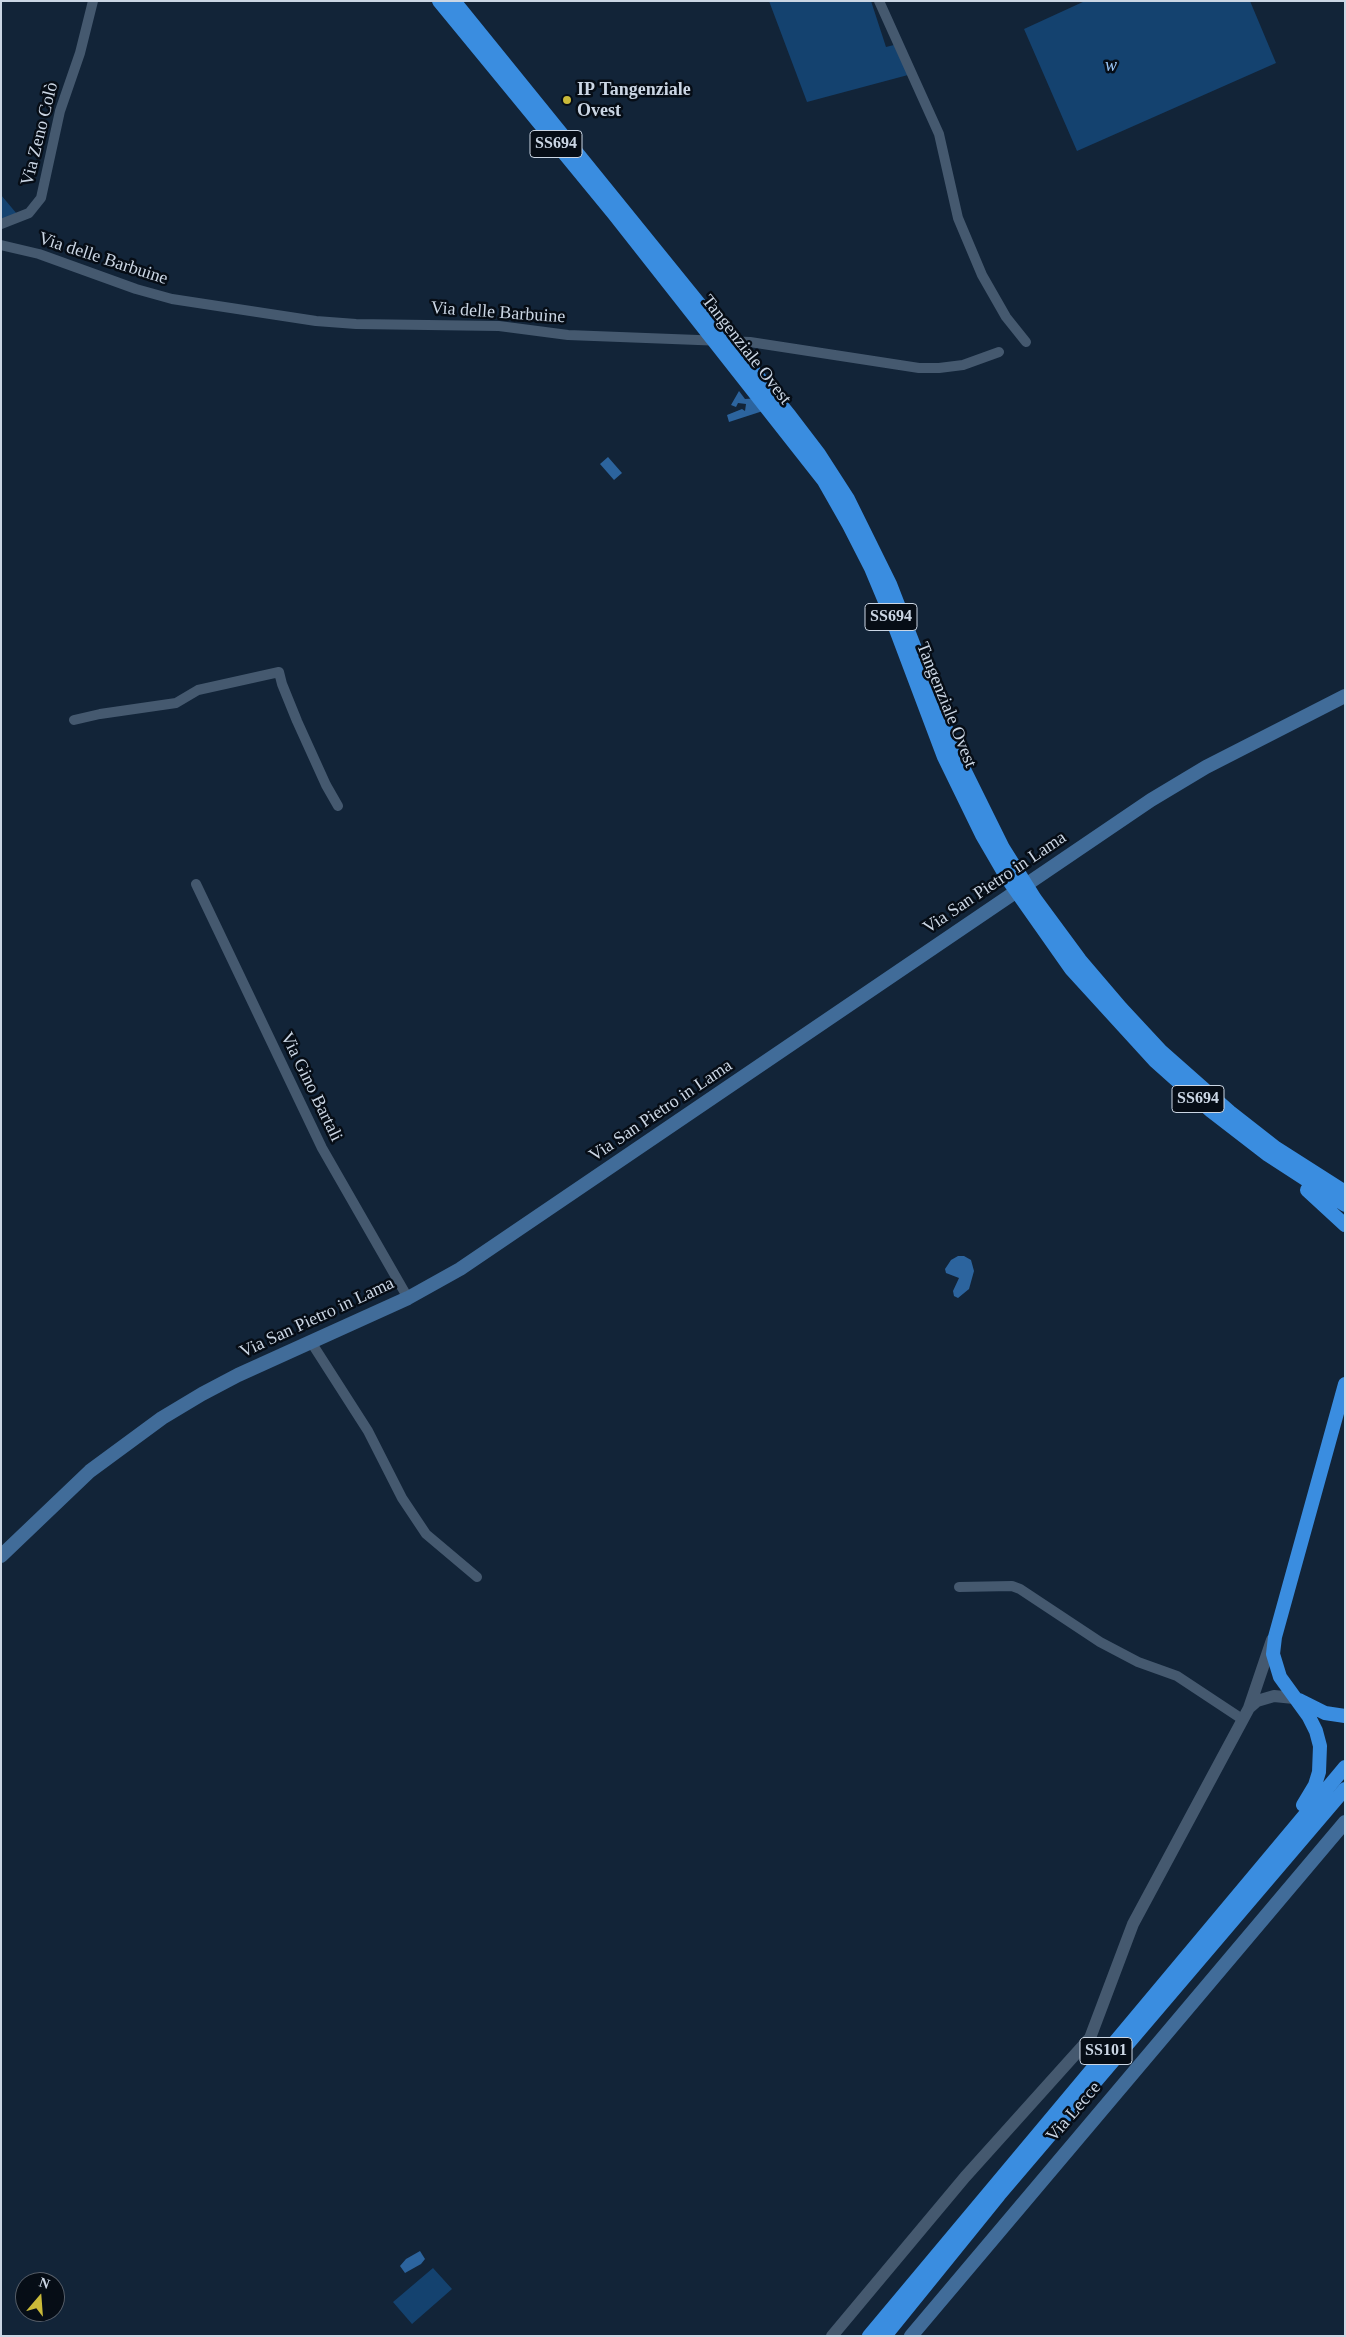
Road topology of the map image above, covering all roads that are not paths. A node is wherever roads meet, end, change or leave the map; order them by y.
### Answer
1 (93, 1) edge
2 (439, 1) edge
3 (454, 1) edge
4 (879, 1) edge
5 (1, 224) edge
6 (1, 245) edge
7 (677, 285) junction
8 (1026, 342) dead end
9 (999, 352) dead end
10 (1345, 696) edge
11 (74, 720) dead end
12 (338, 806) dead end
13 (196, 884) dead end
14 (1076, 964) junction
15 (1230, 1112) junction
16 (1242, 1136) junction
17 (1345, 1182) edge
18 (1345, 1192) edge
19 (1345, 1205) edge
20 (1345, 1225) edge
21 (408, 1298) junction
22 (311, 1342) junction
23 (1345, 1384) edge
24 (1, 1556) edge
25 (477, 1577) dead end
26 (959, 1587) dead end
27 (1280, 1618) junction
28 (1294, 1698) junction
29 (1249, 1708) junction
30 (1345, 1716) edge
31 (1242, 1719) junction
32 (1345, 1767) edge
33 (1345, 1789) edge
34 (1345, 1822) edge
35 (1231, 1901) junction
36 (832, 2336) edge
37 (869, 2336) edge
38 (886, 2336) edge
39 (910, 2336) edge

1 - 5 street, Via Zeno Colò
2 - 7 highway, Tangenziale Ovest / SS694
3 - 7 highway, Tangenziale Ovest / SS694
4 - 8 street
6 - 9 street, Via delle Barbuine
7 - 14 highway, Tangenziale Ovest / SS694
10 - 21 main road, Via San Pietro in Lama
11 - 12 street
13 - 21 street, Via Gino Bartali
14 - 15 highway, Tangenziale Ovest / SS694
14 - 16 highway, Tangenziale Ovest / SS694
15 - 17 highway
15 - 18 highway, Tangenziale Ovest / SS694
16 - 19 highway, Tangenziale Ovest / SS694
16 - 20 highway
21 - 22 main road, Via San Pietro in Lama
22 - 24 main road, Via San Pietro in Lama
22 - 25 street
23 - 27 highway
26 - 31 street
27 - 28 highway
27 - 29 street
28 - 29 street
28 - 30 highway
28 - 35 highway
29 - 31 street
31 - 36 street
32 - 35 highway, SS101
33 - 38 highway, SS101
34 - 39 main road, Via Lecce
35 - 37 highway, SS101

